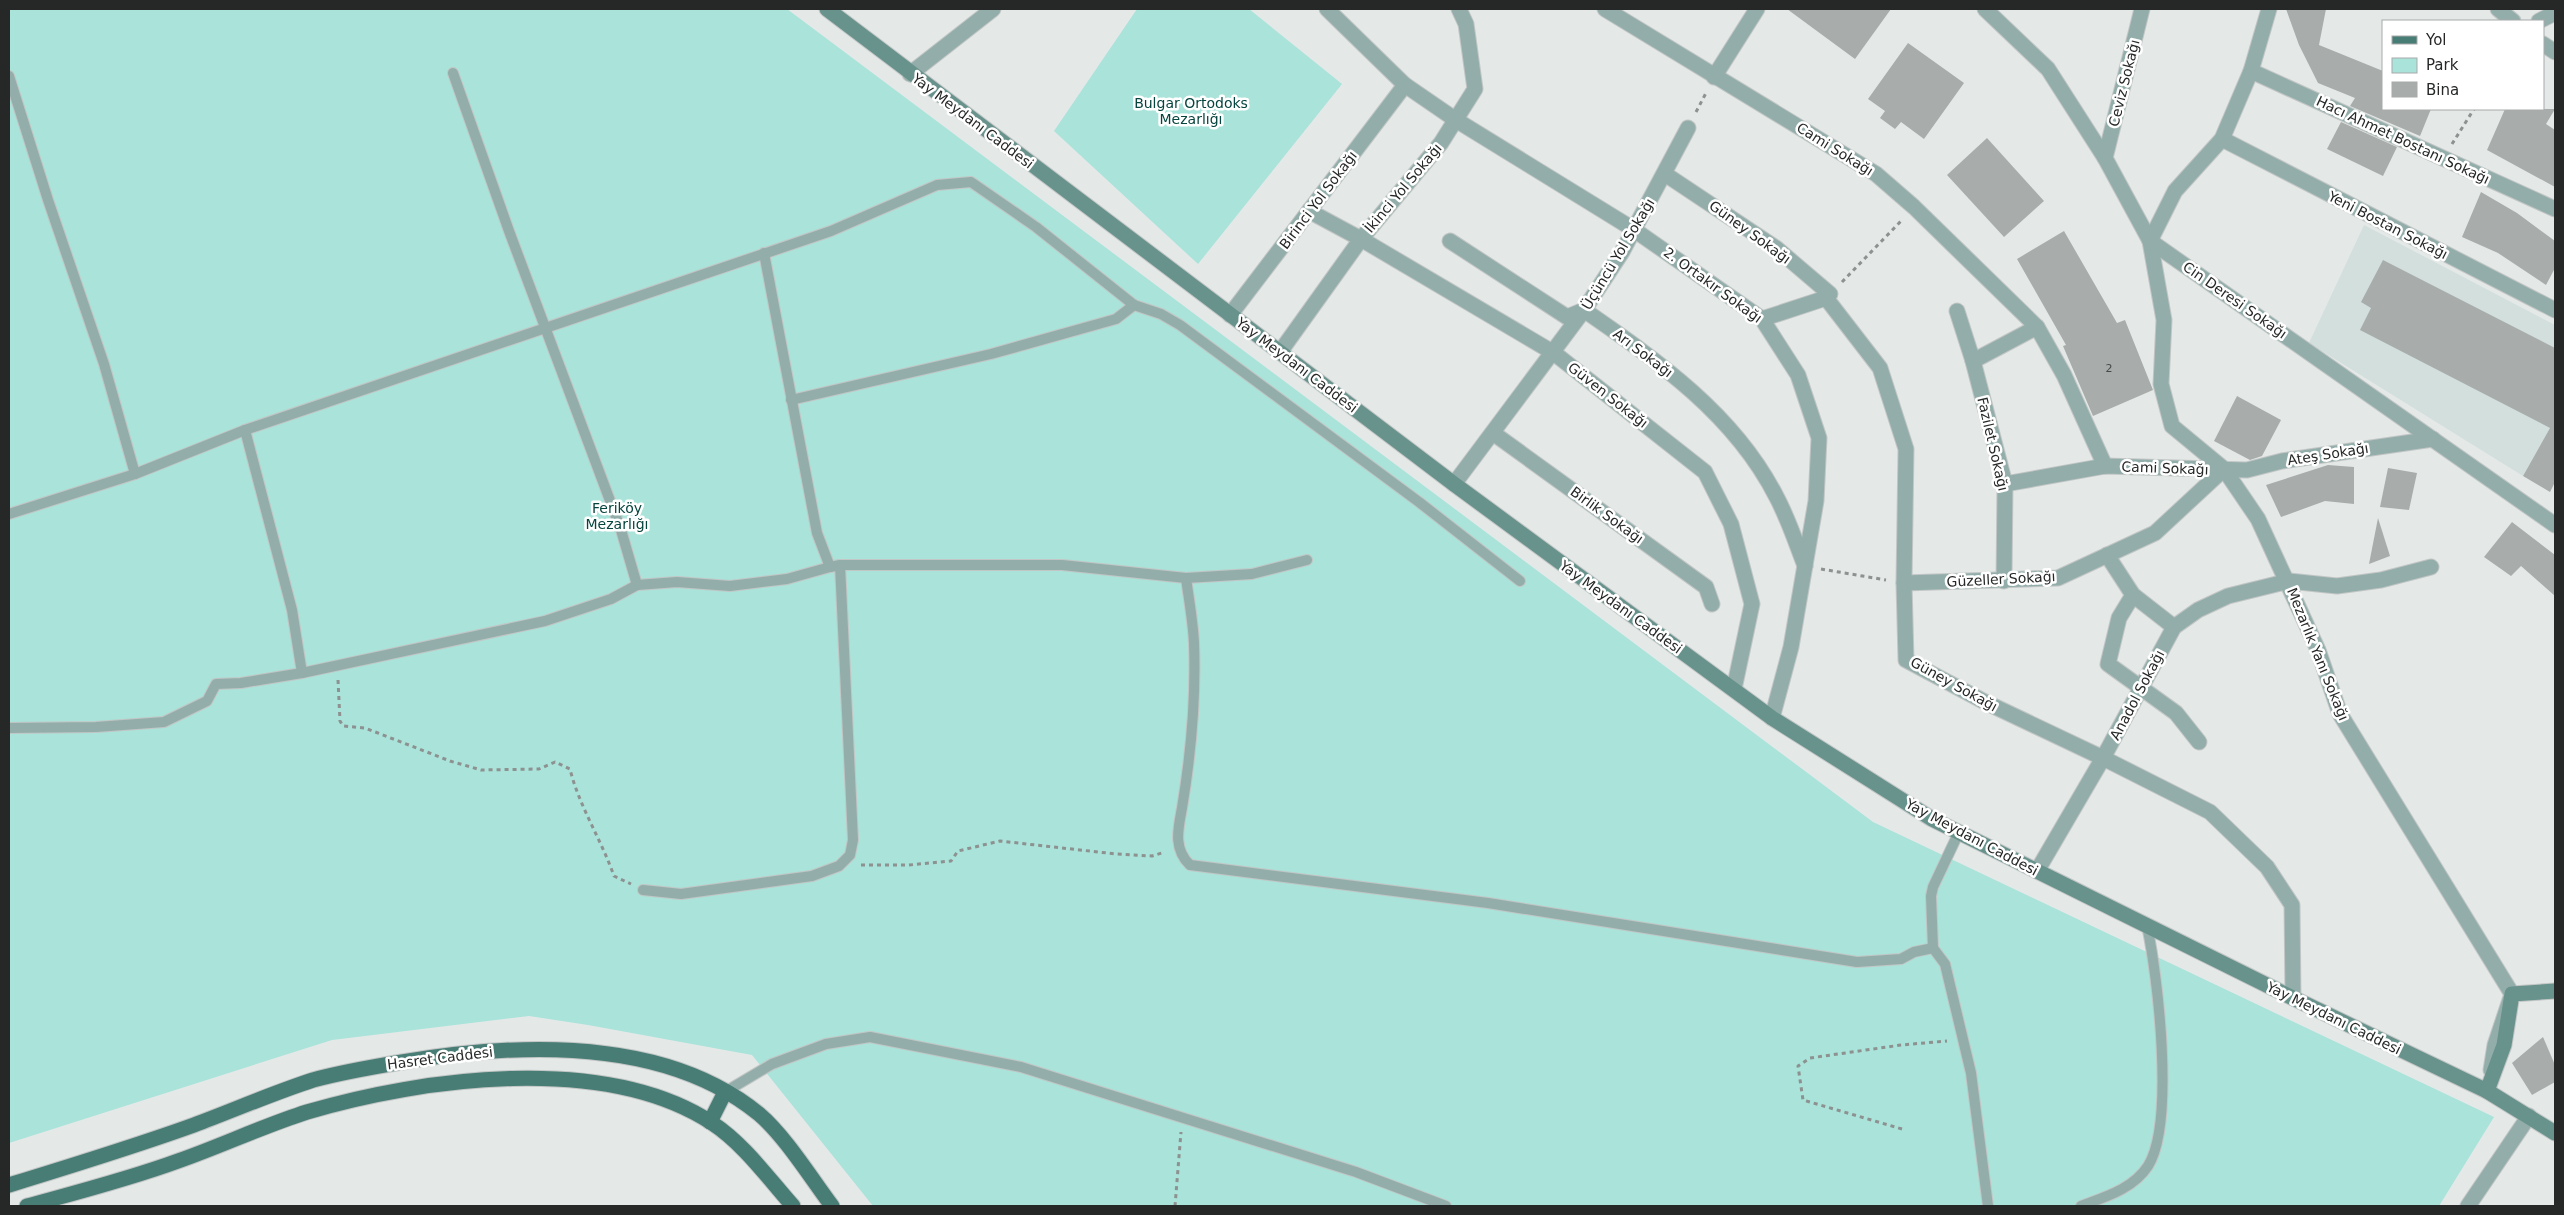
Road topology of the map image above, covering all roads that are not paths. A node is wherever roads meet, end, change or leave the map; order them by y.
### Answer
1 (827, 9) edge
2 (993, 9) edge
3 (1327, 9) edge
4 (1459, 9) edge
5 (1605, 9) edge
6 (1757, 9) edge
7 (1985, 9) edge
8 (2142, 9) edge
9 (2269, 9) edge
10 (2498, 9) edge
11 (2555, 13) edge
12 (2511, 20) edge
13 (2542, 20) edge
14 (2544, 45) edge
15 (2555, 52) edge
16 (2251, 71) junction
17 (453, 73) dead end
18 (910, 74) junction
19 (9, 76) edge
20 (1714, 77) junction
21 (1405, 85) junction
22 (1456, 120) junction
23 (1688, 128) road end
24 (2222, 139) junction
25 (2105, 158) junction
26 (1665, 174) junction
27 (2555, 209) edge
28 (1309, 211) junction
29 (1633, 229) junction
30 (1361, 239) junction
31 (1450, 242) dead end
32 (2150, 242) junction
33 (764, 253) junction
34 (1830, 294) road end
35 (1134, 305) junction
36 (1584, 310) junction
37 (2555, 310) edge
38 (1957, 312) dead end
39 (1230, 315) junction
40 (1762, 319) junction
41 (547, 328) junction
42 (2037, 328) junction
43 (1280, 352) junction
44 (1554, 353) junction
45 (1973, 361) junction
46 (791, 400) junction
47 (245, 430) junction
48 (1493, 433) junction
49 (2433, 438) junction
50 (2105, 466) junction
51 (2224, 470) junction
52 (136, 474) junction
53 (1454, 484) junction
54 (2004, 484) junction
55 (9, 514) edge
56 (2554, 520) edge
57 (2107, 555) junction
58 (1307, 560) dead end
59 (835, 566) junction
60 (1806, 566) junction
61 (2431, 567) dead end
62 (1186, 578) junction
63 (1520, 581) dead end
64 (2004, 581) junction
65 (2288, 582) junction
66 (1904, 583) junction
67 (637, 584) junction
68 (2133, 595) junction
69 (1712, 604) dead end
70 (2174, 627) junction
71 (302, 673) junction
72 (2141, 686) junction
73 (1734, 689) junction
74 (1772, 718) junction
75 (9, 728) edge
76 (2199, 742) dead end
77 (2103, 758) junction
78 (1958, 832) junction
79 (2037, 871) junction
80 (643, 890) road end
81 (2147, 926) junction
82 (1933, 948) junction
83 (2555, 991) edge
84 (2512, 994) junction
85 (2293, 998) junction
86 (2487, 1091) junction
87 (725, 1092) junction
88 (2529, 1116) junction
89 (710, 1122) junction
90 (2555, 1133) edge
91 (9, 1185) edge
92 (27, 1206) edge
93 (792, 1206) edge
94 (832, 1206) edge
95 (1446, 1206) edge
96 (1988, 1206) edge
97 (2081, 1206) edge
98 (2468, 1206) edge

1 - 18 street, Yay Meydanı Caddesi
2 - 18 street
3 - 21 street, 2. Ortakır Sokağı
4 - 22 street, İkinci Yol Sokağı
5 - 20 street, Cami Sokağı
6 - 20 street
7 - 25 street, Cin Deresi Sokağı
8 - 25 street, Ceviz Sokağı
9 - 16 street
10 - 12 street
11 - 13 street
14 - 15 street
16 - 24 street
16 - 27 street, Hacı Ahmet Bostanı Sokağı
17 - 41 lane
18 - 39 street, Yay Meydanı Caddesi
19 - 52 lane
20 - 42 street, Cami Sokağı
21 - 22 street, 2. Ortakır Sokağı
21 - 28 street, Birinci Yol Sokağı
22 - 29 street, 2. Ortakır Sokağı
22 - 30 street, İkinci Yol Sokağı
23 - 26 street, Üçüncü Yol Sokağı
24 - 32 street
24 - 37 street, Yeni Bostan Sokağı
25 - 32 street, Cin Deresi Sokağı
26 - 29 street, Üçüncü Yol Sokağı
26 - 34 street, Güney Sokağı
28 - 30 street, Güven Sokağı
28 - 39 street, Birinci Yol Sokağı
29 - 36 street, Üçüncü Yol Sokağı
29 - 40 street, 2. Ortakır Sokağı
30 - 43 street, İkinci Yol Sokağı
30 - 44 street, Güven Sokağı
31 - 36 street
32 - 49 street, Cin Deresi Sokağı
32 - 51 street, Mezarlık Yanı Sokağı
33 - 35 lane
33 - 41 lane
33 - 46 lane
35 - 46 lane
35 - 63 lane
36 - 44 street, Üçüncü Yol Sokağı
36 - 60 street, Arı Sokağı
38 - 45 street, Fazilet Sokağı
39 - 43 street, Yay Meydanı Caddesi
40 - 60 street, 2. Ortakır Sokağı
40 - 66 street, Güney Sokağı
41 - 47 lane
41 - 67 lane
42 - 45 street
42 - 50 street, Cami Sokağı
43 - 53 street, Yay Meydanı Caddesi
44 - 48 street, Üçüncü Yol Sokağı
44 - 73 street, Güven Sokağı
45 - 54 street, Fazilet Sokağı
46 - 59 lane
47 - 52 lane
47 - 71 lane
48 - 53 street, Üçüncü Yol Sokağı
48 - 69 street, Birlik Sokağı
49 - 51 street, Ateş Sokağı
49 - 56 street, Cin Deresi Sokağı
50 - 51 street, Cami Sokağı
50 - 54 street, Cami Sokağı
51 - 57 street, Güzeller Sokağı
51 - 65 street, Mezarlık Yanı Sokağı
52 - 55 lane
53 - 73 street, Yay Meydanı Caddesi
54 - 64 street, Fazilet Sokağı
57 - 64 street, Güzeller Sokağı
57 - 68 street
58 - 62 lane
59 - 62 lane
59 - 67 lane
59 - 80 lane
60 - 74 street, 2. Ortakır Sokağı
61 - 65 street, Anadol Sokağı
62 - 82 lane
64 - 66 street, Güzeller Sokağı
65 - 70 street, Anadol Sokağı
65 - 84 street, Mezarlık Yanı Sokağı
66 - 77 street, Güney Sokağı
67 - 71 lane
68 - 70 street
68 - 72 street
70 - 72 street, Anadol Sokağı
71 - 75 lane
72 - 76 street
72 - 77 street, Anadol Sokağı
73 - 74 street, Yay Meydanı Caddesi
74 - 78 street, Yay Meydanı Caddesi
77 - 79 street, Anadol Sokağı
77 - 85 street, Güney Sokağı
78 - 79 street, Yay Meydanı Caddesi
78 - 82 lane
79 - 81 street, Yay Meydanı Caddesi
81 - 85 street, Yay Meydanı Caddesi
81 - 97 lane
82 - 96 lane
83 - 84 street
84 - 86 street
85 - 86 street, Yay Meydanı Caddesi
86 - 88 street, Yay Meydanı Caddesi
87 - 89 main road
87 - 91 main road, Hasret Caddesi
87 - 94 main road, Hasret Caddesi
87 - 95 lane
88 - 90 street, Yay Meydanı Caddesi
88 - 98 street
89 - 92 main road, Hasret Caddesi
89 - 93 main road, Hasret Caddesi

